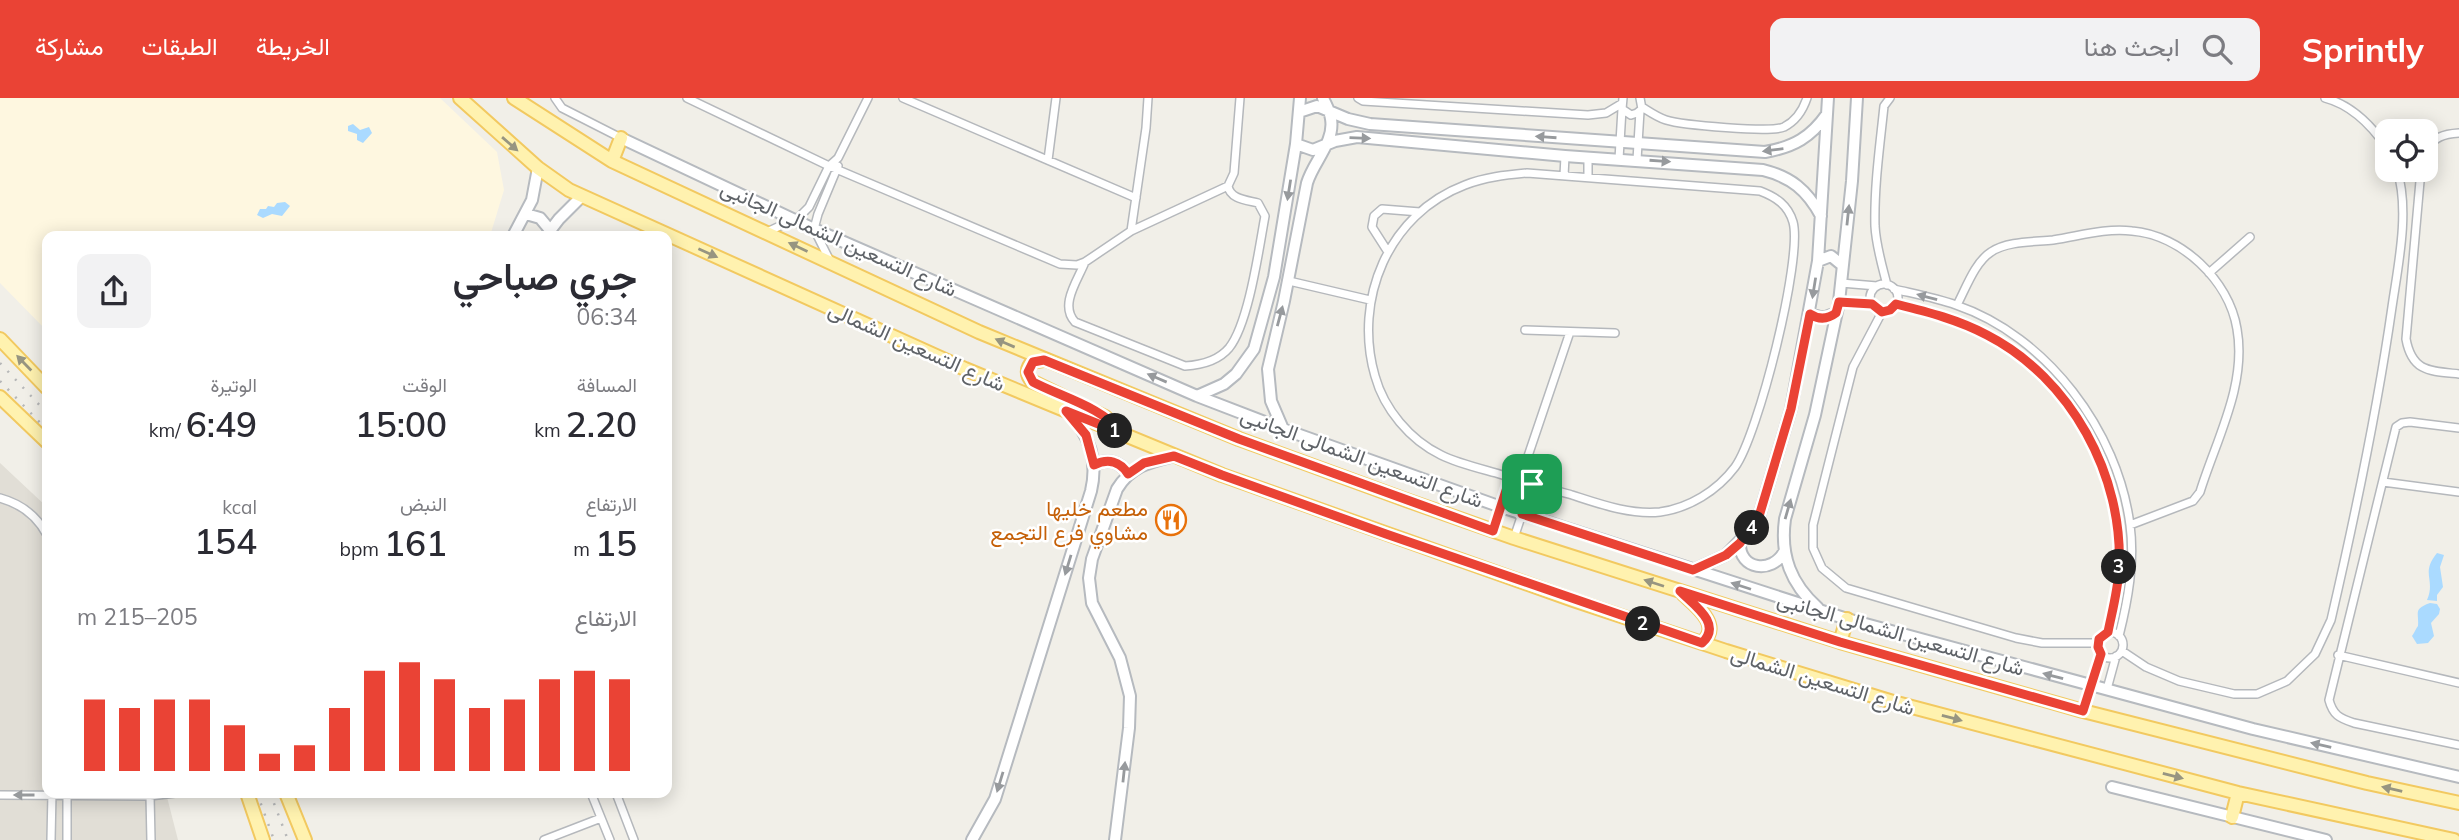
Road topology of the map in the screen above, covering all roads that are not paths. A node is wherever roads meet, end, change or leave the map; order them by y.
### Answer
1 (460, 98) edge
2 (514, 98) edge
3 (555, 98) edge
4 (687, 98) edge
5 (868, 98) edge
6 (903, 98) edge
7 (1056, 98) edge
8 (1148, 98) edge
9 (1240, 98) edge
10 (1300, 98) edge
11 (1323, 98) edge
12 (1357, 98) edge
13 (1807, 98) edge
14 (1828, 98) edge
15 (1890, 98) edge
16 (2325, 98) edge
17 (1858, 100) edge
18 (1622, 104) edge
19 (1641, 105) edge
20 (1329, 109) junction
21 (1299, 112) junction
22 (1827, 114) junction
23 (2375, 132) edge
24 (2459, 133) edge
25 (621, 138) junction
26 (2438, 138) edge
27 (1620, 142) junction
28 (1638, 143) junction
29 (1296, 144) junction
30 (1325, 146) junction
31 (1565, 156) junction
32 (838, 158) junction
33 (1588, 158) junction
34 (1619, 159) junction
35 (1048, 160) junction
36 (1637, 160) junction
37 (612, 162) junction
38 (829, 166) junction
39 (537, 168) junction
40 (838, 170) junction
41 (1564, 176) junction
42 (1588, 177) junction
43 (2399, 182) edge
44 (2420, 182) edge
45 (1228, 186) junction
46 (582, 196) junction
47 (1136, 198) junction
48 (1420, 212) junction
49 (526, 214) junction
50 (1821, 216) junction
51 (795, 220) junction
52 (814, 229) junction
53 (516, 231) edge
54 (547, 231) edge
55 (550, 231) edge
56 (659, 231) edge
57 (1131, 231) junction
58 (766, 233) junction
59 (672, 237) edge
60 (2250, 237) dead end
61 (1388, 252) junction
62 (1818, 261) junction
63 (831, 262) junction
64 (1085, 262) junction
65 (1842, 265) junction
66 (2209, 273) junction
67 (1289, 281) junction
68 (1840, 282) junction
69 (1886, 286) junction
70 (1370, 300) junction
71 (1872, 304) junction
72 (1896, 304) junction
73 (1957, 305) junction
74 (1838, 307) junction
75 (1882, 312) junction
76 (1810, 314) junction
77 (1525, 330) dead end
78 (1570, 332) junction
79 (1615, 333) dead end
80 (0, 339) edge
81 (1254, 349) junction
82 (1270, 353) junction
83 (1044, 360) junction
84 (2459, 374) edge
85 (42, 383) edge
86 (1197, 396) junction
87 (0, 397) edge
88 (5, 406) edge
89 (1066, 411) junction
90 (2459, 428) edge
91 (1283, 429) junction
92 (1121, 433) junction
93 (42, 438) edge
94 (1174, 456) junction
95 (1526, 462) junction
96 (1094, 465) junction
97 (1128, 474) junction
98 (1510, 478) junction
99 (2384, 482) junction
100 (1532, 484) junction
101 (2459, 492) edge
102 (0, 498) edge
103 (1501, 507) junction
104 (1522, 514) junction
105 (2130, 525) junction
106 (42, 528) edge
107 (1493, 531) junction
108 (1514, 538) junction
109 (1740, 543) junction
110 (1784, 552) junction
111 (1693, 570) junction
112 (1680, 591) junction
113 (1823, 612) junction
114 (1847, 619) junction
115 (2108, 632) junction
116 (2119, 636) junction
117 (1840, 642) junction
118 (1702, 643) junction
119 (2098, 643) junction
120 (2101, 654) junction
121 (2119, 654) junction
122 (2338, 655) junction
123 (2459, 683) edge
124 (2090, 686) junction
125 (2107, 690) junction
126 (2083, 711) junction
127 (2459, 745) edge
128 (2459, 777) edge
129 (2112, 787) dead end
130 (2238, 793) junction
131 (42, 794) edge
132 (0, 795) edge
133 (52, 798) edge
134 (67, 798) edge
135 (150, 798) edge
136 (249, 798) edge
137 (288, 798) edge
138 (593, 798) edge
139 (618, 798) edge
140 (2459, 803) edge
141 (2232, 817) junction
142 (601, 818) junction
143 (51, 840) edge
144 (67, 840) edge
145 (151, 840) edge
146 (264, 840) edge
147 (305, 840) edge
148 (544, 840) edge
149 (610, 840) edge
150 (634, 840) edge
151 (971, 840) edge
152 (1115, 840) edge
153 (2326, 840) edge
154 (2454, 840) edge

1 -> 39 main road, شارع التسعين الشمالى
2 - 37 main road, شارع التسعين الشمالى
3 - 25 street
4 - 38 street
5 - 32 street
6 - 35 street
7 - 35 street
8 - 47 street
9 - 45 street
10 - 21 street
11 - 20 street
12 - 18 street
13 - 19 street
14 - 22 street
15 - 69 street
16 - 23 street
65 -> 17 street
18 - 19 street
18 - 27 street
19 - 28 street
20 - 21 street
27 -> 20 street
20 - 30 street
21 - 29 street
22 -> 28 street
22 - 50 street
24 - 26 street
25 - 37 main road
25 - 51 street, شارع التسعين الشمالى الجانبى
27 - 28 street
27 - 34 street
28 - 36 street
29 - 30 street
29 -> 81 street
30 -> 31 street
30 - 67 street
31 - 33 street
31 - 41 street
32 - 38 street
32 - 40 street
33 - 34 street
33 - 42 street
34 - 36 street
35 - 47 street
36 -> 50 street
37 - 58 main road, شارع التسعين الشمالى
38 - 40 street
38 - 51 street
39 - 46 main road, شارع التسعين الشمالى
39 - 49 street
40 - 52 street
40 - 64 street
41 - 42 street
41 - 48 street
42 - 100 street
43 - 121 street
44 - 84 street
45 - 57 street
45 - 64 street
46 - 55 street
46 -> 56 main road, شارع التسعين الشمالى
47 - 57 street
48 - 61 street
48 - 61 street
49 - 53 street
49 - 54 street
50 - 62 street
51 - 52 street, شارع التسعين الشمالى الجانبى
51 - 58 street
52 - 63 street
86 -> 52 street, شارع التسعين الشمالى الجانبى
57 - 64 street
63 -> 58 main road, شارع التسعين الشمالى
59 -> 89 main road, شارع التسعين الشمالى
60 - 66 street
61 - 70 street
62 - 65 street
62 -> 76 street
83 -> 63 main road, شارع التسعين الشمالى
65 - 68 street
66 - 73 street
66 - 105 street
67 - 70 street
82 -> 67 street
68 - 69 street
68 - 74 street
69 - 71 street
69 - 72 street
73 -> 69 street
70 - 98 street
71 - 74 street
71 - 75 street
72 - 75 street
72 - 115 street
73 - 105 street
74 - 76 street
110 -> 74 street
75 - 119 street
76 - 109 street
77 - 78 street
78 - 79 street
78 - 95 street
85 -> 80 main road
81 - 82 street
81 - 86 street
82 - 91 street
83 - 92 main road
83 - 107 main road, شارع التسعين الشمالى
86 - 91 street, شارع التسعين الشمالى الجانبى
87 - 88 main road
88 - 93 main road
89 - 92 main road, شارع التسعين الشمالى
89 - 96 street
90 - 99 street
91 - 103 street, شارع التسعين الشمالى الجانبى
92 - 94 main road, شارع التسعين الشمالى
94 - 97 street
94 - 118 main road, شارع التسعين الشمالى
95 - 98 street
95 - 100 street
96 - 97 street
96 -> 151 street
152 -> 97 street
98 - 100 street
98 - 103 street
99 - 101 street
99 - 122 street
100 - 104 street
102 - 106 street
103 - 104 street, شارع التسعين الشمالى الجانبى
103 - 107 street
104 - 108 street
104 - 111 street, شارع التسعين الشمالى الجانبى
105 - 116 street
107 - 108 main road, شارع التسعين الشمالى
112 -> 108 main road, شارع التسعين الشمالى
109 - 110 street
109 - 111 street
110 - 113 street
113 -> 111 street, شارع التسعين الشمالى الجانبى
112 - 117 main road, شارع التسعين الشمالى
112 - 118 main road
113 - 114 street, شارع التسعين الشمالى الجانبى
114 - 117 main road
124 -> 114 street, شارع التسعين الشمالى الجانبى
115 - 116 street
115 - 119 street
116 - 121 street
117 - 126 main road, شارع التسعين الشمالى
118 -> 130 main road, شارع التسعين الشمالى
119 - 120 street
120 - 121 street
120 - 124 street
121 - 125 street
122 - 123 street
122 - 127 street
124 - 125 street, شارع التسعين الشمالى الجانبى
124 - 126 street
128 -> 125 street, شارع التسعين الشمالى الجانبى
140 -> 126 main road, شارع التسعين الشمالى
129 - 141 street
130 - 141 main road
130 - 154 main road, شارع التسعين الشمالى
131 -> 132 street
133 - 143 street
134 - 144 street
135 - 145 street
136 - 146 main road
137 - 147 main road
138 - 142 street
139 - 150 street
141 - 153 street
142 - 148 street
142 - 149 street

